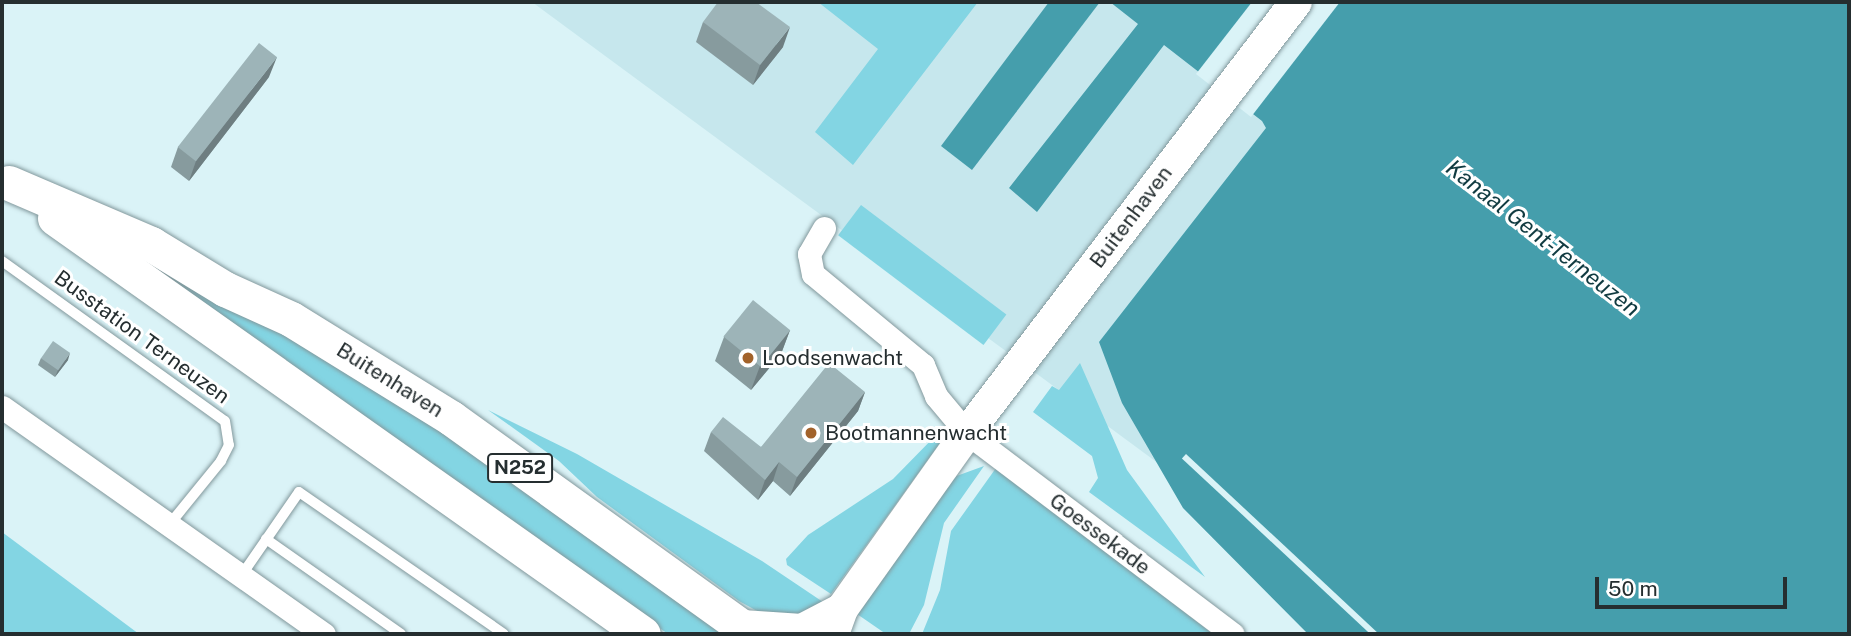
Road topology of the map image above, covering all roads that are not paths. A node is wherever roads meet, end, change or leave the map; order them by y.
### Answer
1 (1296, 2) edge
2 (5, 181) edge
3 (824, 228) dead end
4 (2, 261) edge
5 (2, 407) edge
6 (967, 433) junction
7 (169, 525) junction
8 (266, 539) junction
9 (241, 576) junction
10 (838, 626) edge
11 (747, 630) edge
12 (324, 634) edge
13 (401, 634) edge
14 (504, 634) edge
15 (643, 634) edge
16 (1233, 634) edge

1 - 6 main road, Buitenhaven
2 - 11 main road, Buitenhaven / N252
2 - 15 main road, Buitenhaven / N252
3 - 6 street
4 - 7 lane, Busstation Terneuzen
5 - 7 street
6 - 10 main road, Buitenhaven
6 - 16 street, Goessekade
7 - 9 street
8 - 9 lane
8 - 13 lane
8 - 14 lane
9 - 12 street
10 - 11 main road, Buitenhaven

